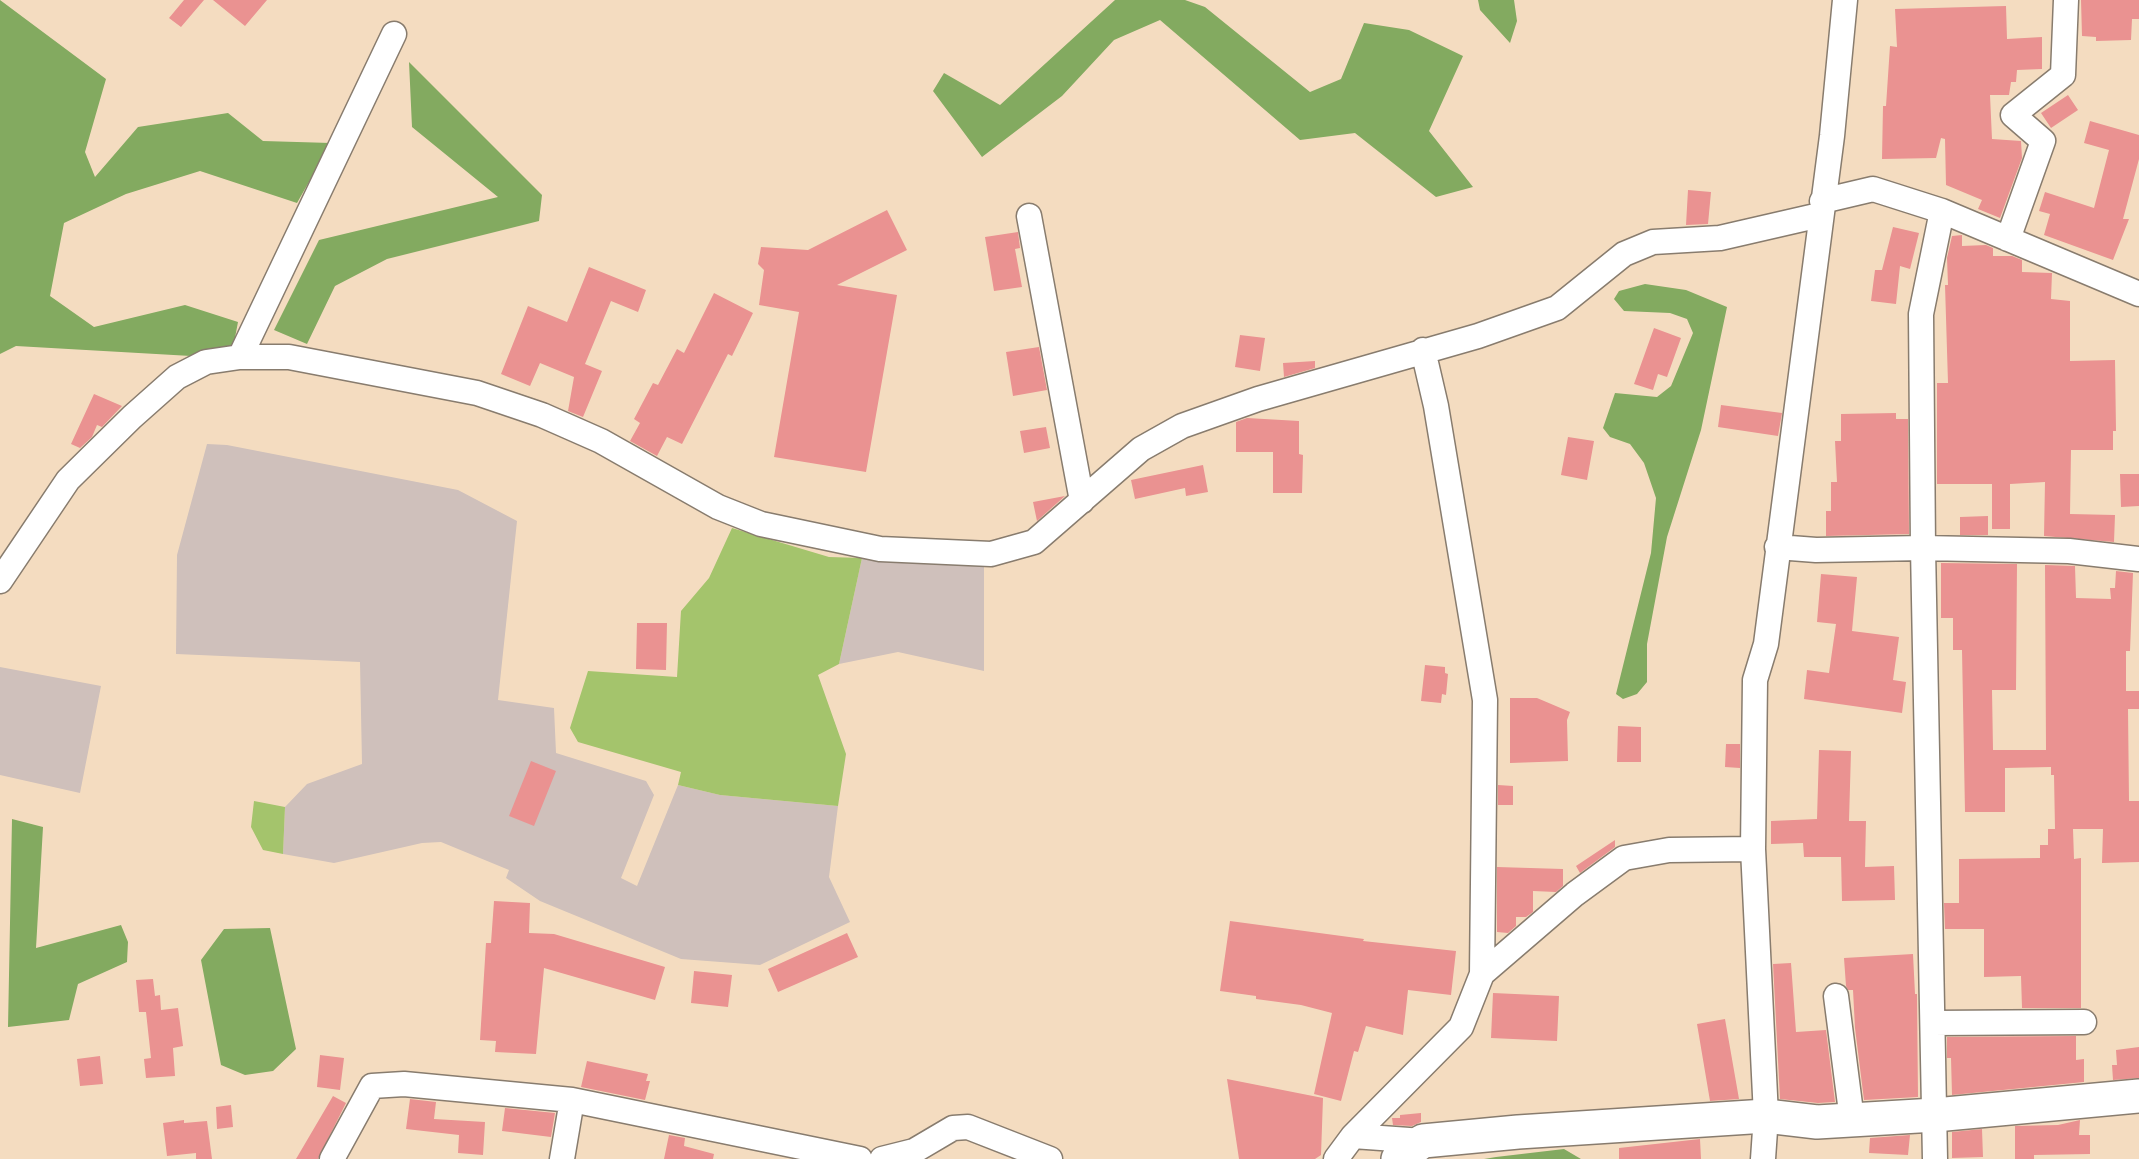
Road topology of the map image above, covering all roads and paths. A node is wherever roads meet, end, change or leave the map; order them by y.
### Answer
1 (1845, 0) edge
2 (2066, 0) edge
3 (394, 34) dead end
4 (1821, 208) junction
5 (1942, 211) junction
6 (1029, 216) dead end
7 (2008, 239) junction
8 (2139, 294) edge
9 (1423, 350) junction
10 (240, 357) junction
11 (1082, 501) junction
12 (1777, 547) junction
13 (1923, 548) junction
14 (2139, 559) edge
15 (0, 581) edge
16 (1753, 849) junction
17 (1482, 974) junction
18 (1836, 996) dead end
19 (2084, 1022) dead end
20 (1933, 1023) junction
21 (2139, 1096) edge
22 (572, 1100) junction
23 (1935, 1115) junction
24 (1766, 1116) junction
25 (1851, 1120) junction
26 (1353, 1136) junction
27 (1411, 1150) edge
28 (332, 1159) edge
29 (562, 1159) edge
30 (860, 1159) edge
31 (882, 1159) edge
32 (1050, 1159) edge
33 (1336, 1159) edge
34 (1763, 1159) edge
35 (1935, 1159) edge

1 - 4 street
2 - 7 street
3 - 10 street
4 - 5 street
4 - 9 street
4 - 12 street
5 - 7 street
5 - 13 street
6 - 11 street
7 - 8 street
9 - 11 street
9 - 17 street
10 - 11 street
10 - 15 street
12 - 13 street
12 - 16 street
13 - 14 street
13 - 20 street
16 - 17 street
16 - 24 street
17 - 26 street
18 - 25 street
19 - 20 street
20 - 23 street
21 - 23 street
22 - 28 street
22 - 29 street
22 - 30 street
23 - 25 street
23 - 35 street
24 - 25 street
24 - 27 street
24 - 34 street
26 - 27 street
26 - 33 street
31 - 32 street

